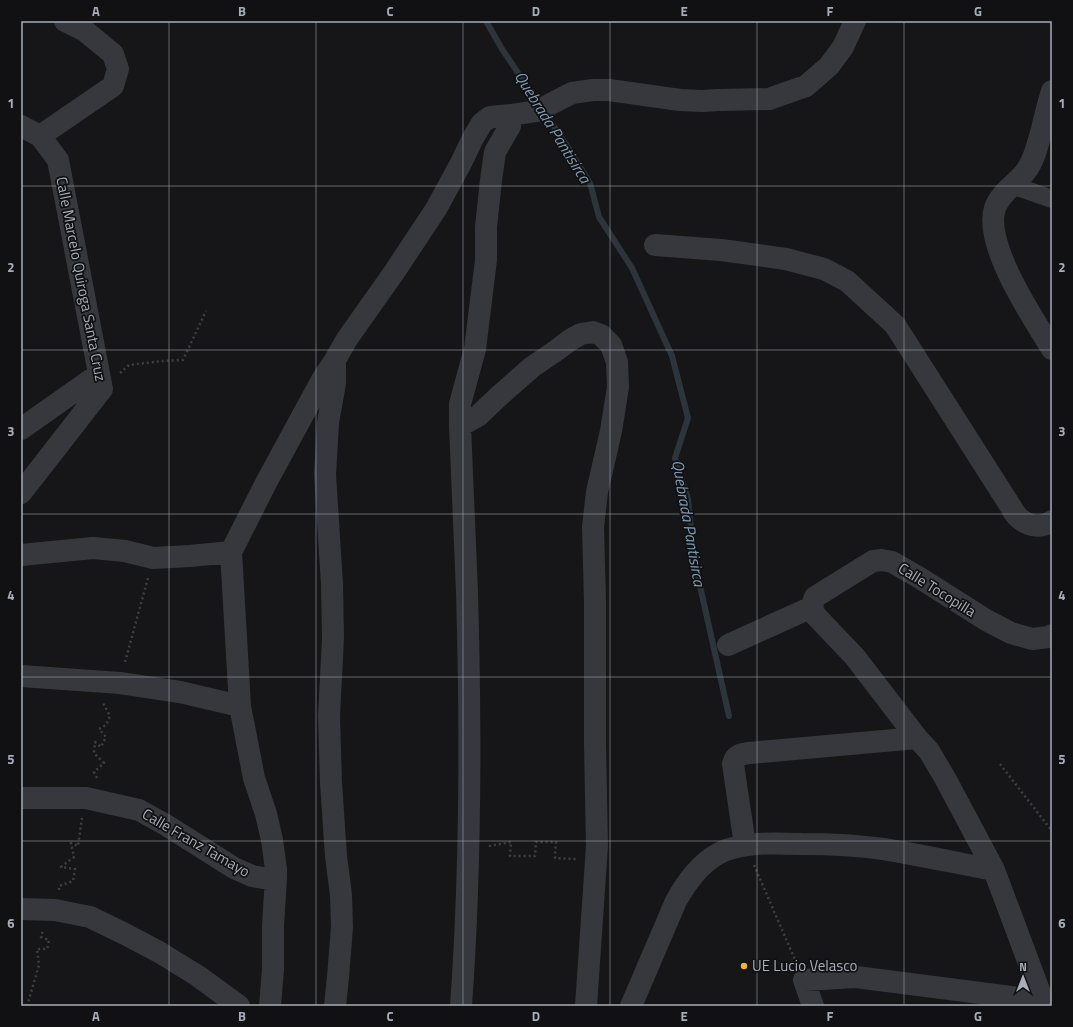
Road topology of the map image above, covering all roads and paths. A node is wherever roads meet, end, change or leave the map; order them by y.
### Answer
1 (855, 21) edge
2 (73, 23) edge
3 (1052, 91) edge
4 (511, 115) junction
5 (21, 126) edge
6 (40, 136) junction
7 (1012, 185) junction
8 (1052, 199) edge
9 (655, 245) dead end
10 (206, 311) dead end
11 (1052, 349) edge
12 (335, 360) junction
13 (100, 382) junction
14 (460, 426) junction
15 (21, 429) edge
16 (21, 492) edge
17 (1052, 521) edge
18 (231, 552) junction
19 (21, 555) edge
20 (812, 607) junction
21 (1052, 635) edge
22 (728, 645) dead end
23 (21, 676) edge
24 (240, 706) junction
25 (917, 738) junction
26 (1000, 764) dead end
27 (21, 798) edge
28 (1052, 831) edge
29 (745, 845) junction
30 (468, 850) junction
31 (576, 859) dead end
32 (994, 870) junction
33 (276, 878) junction
34 (21, 909) edge
35 (804, 980) junction
36 (1044, 1004) edge
37 (239, 1006) edge
38 (270, 1006) edge
39 (335, 1006) edge
40 (461, 1006) edge
41 (586, 1006) edge
42 (631, 1006) edge
43 (814, 1006) edge

1 - 4 street
2 - 6 street
3 - 7 street
4 - 12 street
4 - 14 street
5 - 6 street, Calle Marcelo Quiroga Santa Cruz
6 - 13 street, Calle Marcelo Quiroga Santa Cruz
7 - 8 street
7 - 11 street
9 - 17 street
10 - 13 path
12 - 18 street
12 - 39 street
13 - 15 street
13 - 16 street, Calle Marcelo Quiroga Santa Cruz
14 - 30 street
14 - 41 street
18 - 19 street
18 - 24 street
20 - 21 street, Calle Tocopilla
20 - 22 street
20 - 25 street
23 - 24 street
24 - 33 street
25 - 29 street
25 - 32 street
26 - 28 path
27 - 33 street, Calle Franz Tamayo
29 - 32 street
29 - 35 path
29 - 42 street
30 - 31 path
30 - 40 street
32 - 36 street
33 - 38 street
34 - 37 street
35 - 36 street
35 - 43 street

